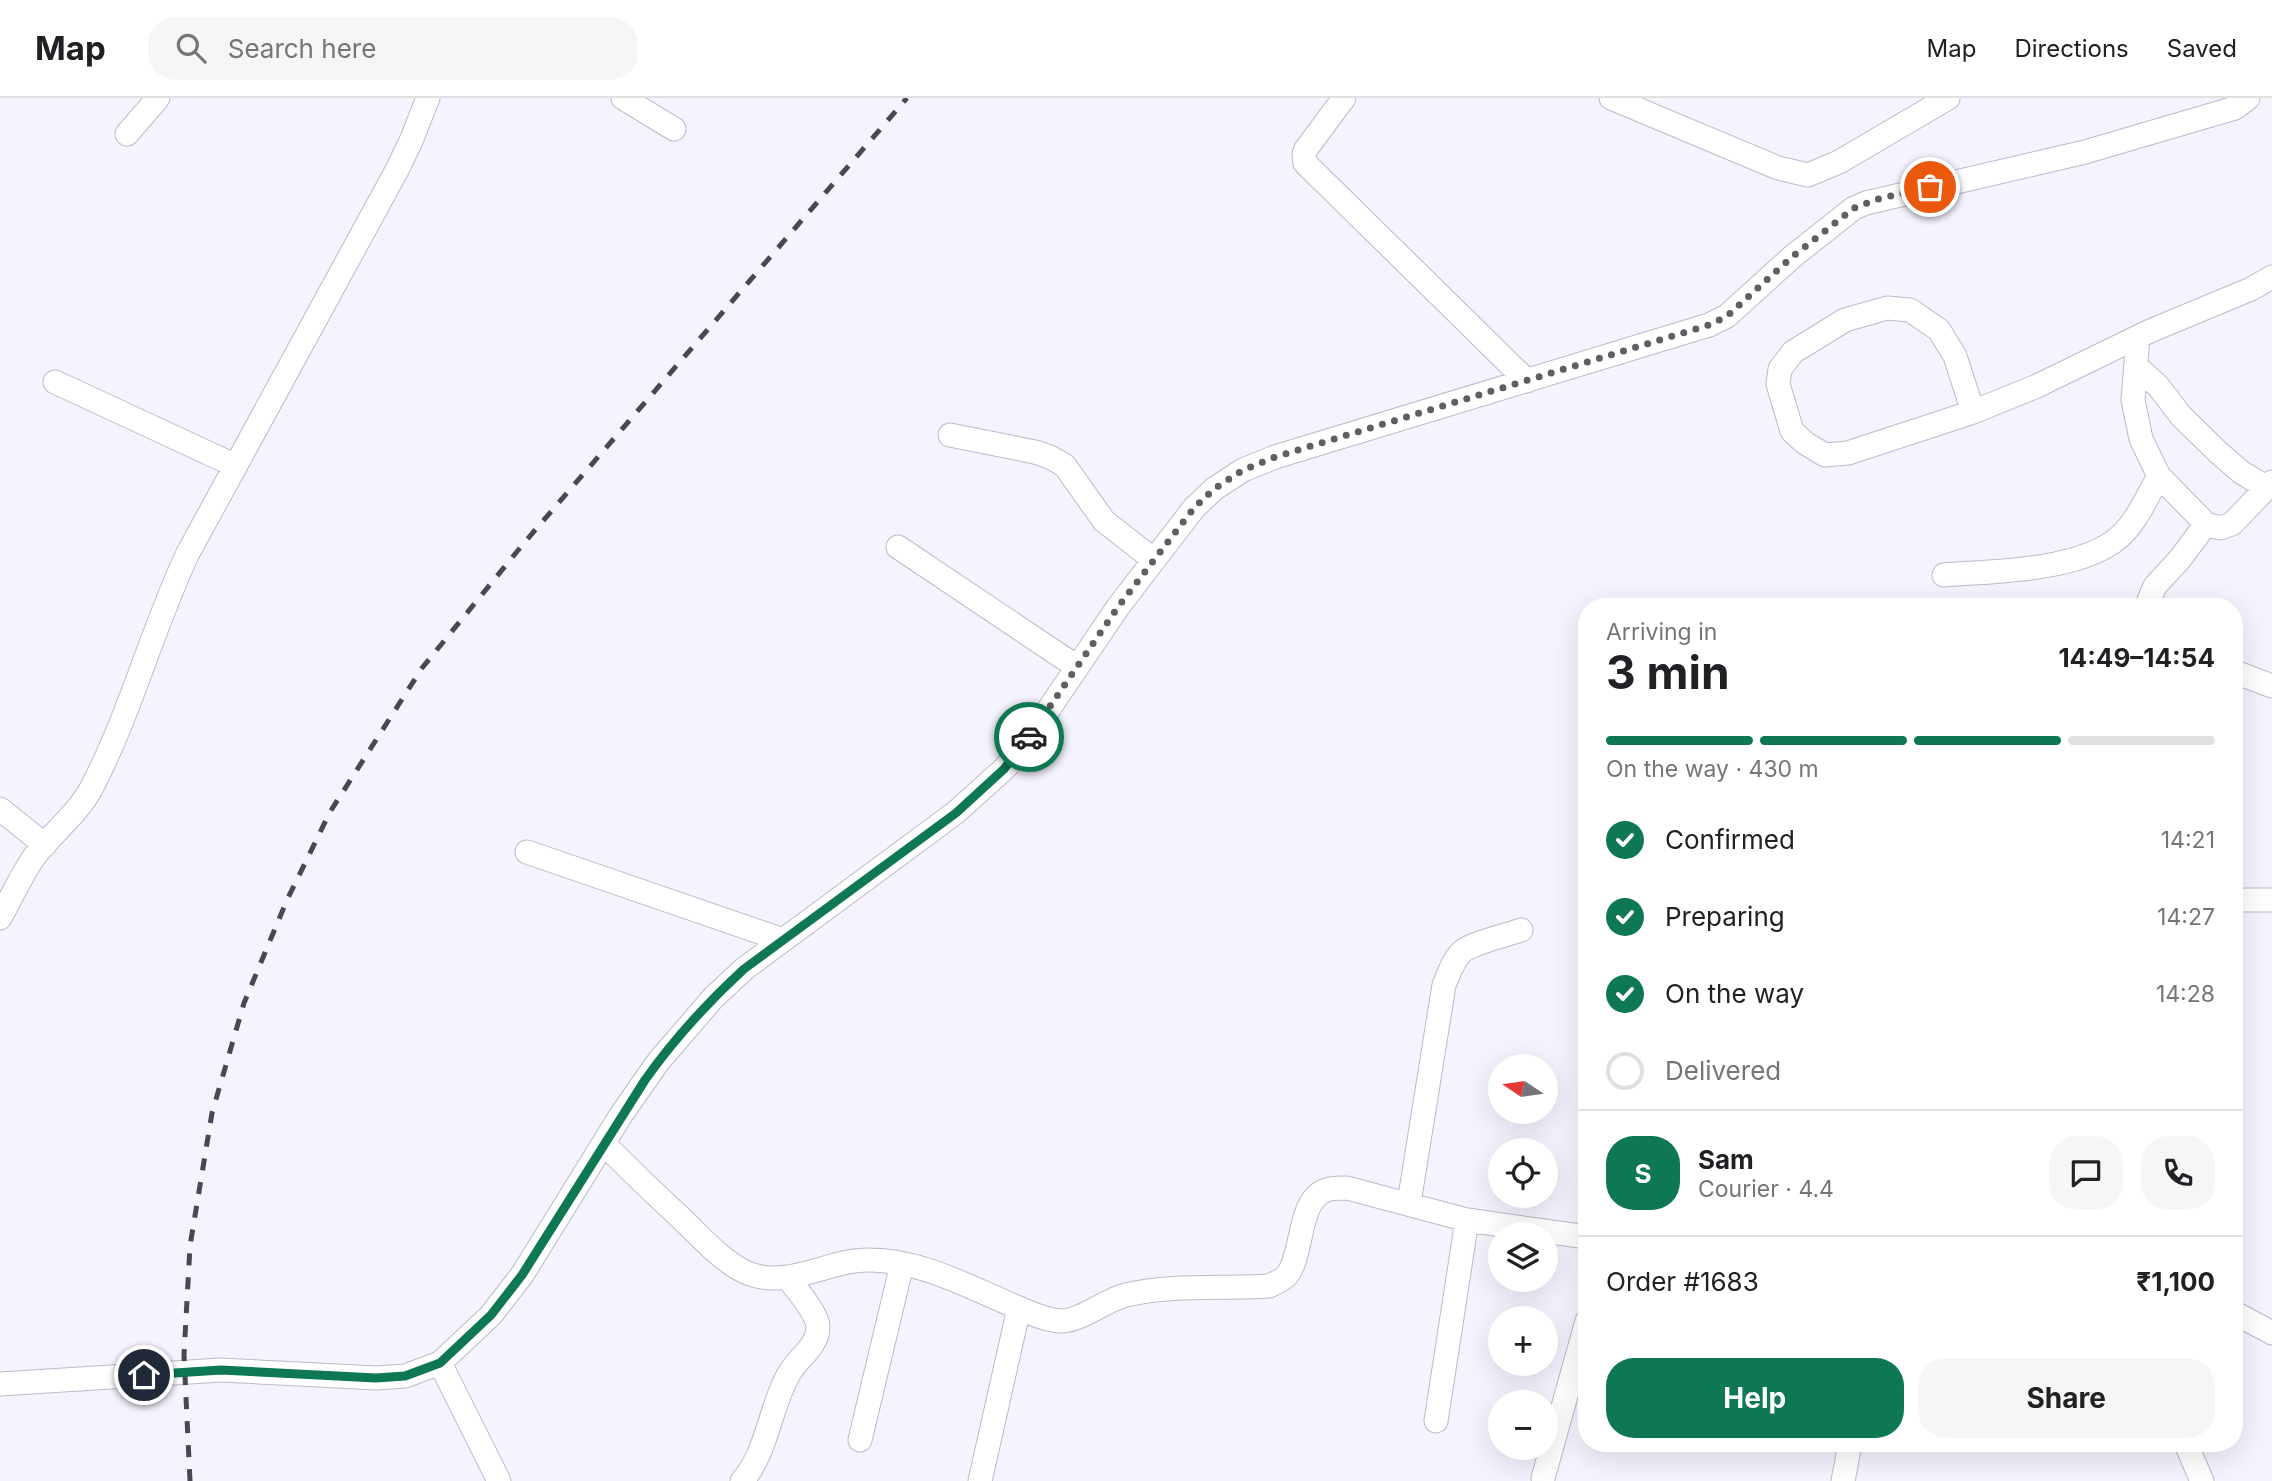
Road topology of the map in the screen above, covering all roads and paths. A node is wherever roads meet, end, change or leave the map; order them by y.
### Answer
1 (158, 98) edge
2 (428, 98) edge
3 (623, 98) edge
4 (1344, 98) edge
5 (1611, 98) edge
6 (1948, 98) edge
7 (2248, 98) edge
8 (674, 129) dead end
9 (127, 134) dead end
10 (2272, 277) edge
11 (2138, 337) junction
12 (2136, 366) junction
13 (1527, 381) junction
14 (55, 382) dead end
15 (1973, 412) junction
16 (950, 435) dead end
17 (236, 466) junction
18 (2159, 476) junction
19 (2269, 485) edge
20 (2206, 524) junction
21 (898, 547) dead end
22 (1153, 560) junction
23 (1944, 575) dead end
24 (2150, 598) edge
25 (1077, 667) junction
26 (2243, 675) edge
27 (2272, 686) edge
28 (0, 809) edge
29 (39, 852) junction
30 (527, 852) dead end
31 (2245, 900) dead end
32 (2272, 900) edge
33 (0, 918) edge
34 (1521, 930) dead end
35 (783, 940) junction
36 (604, 1144) junction
37 (1409, 1203) junction
38 (1467, 1220) junction
39 (1578, 1236) edge
40 (902, 1264) junction
41 (787, 1277) junction
42 (1019, 1308) junction
43 (2243, 1317) edge
44 (2272, 1332) edge
45 (1578, 1352) edge
46 (440, 1363) junction
47 (0, 1384) edge
48 (1436, 1422) dead end
49 (860, 1440) dead end
50 (1848, 1452) edge
51 (2189, 1452) edge
52 (1542, 1478) dead end
53 (499, 1481) edge
54 (742, 1481) edge
55 (980, 1481) edge
56 (1843, 1481) edge
57 (2202, 1481) edge

1 - 9 street
2 - 17 street
3 - 8 street
4 - 13 street
5 - 6 street
7 - 13 street
10 - 11 street
11 - 12 street
11 - 15 street
12 - 18 street
12 - 19 street
13 - 22 street
14 - 17 street
15 - 15 street
16 - 22 street
17 - 29 street
18 - 20 street
18 - 23 street
19 - 20 street
20 - 24 street
21 - 25 street
22 - 25 street
25 - 35 street
26 - 27 street
28 - 29 street
29 - 33 street
30 - 35 street
31 - 32 street
34 - 37 street
35 - 36 street
36 - 41 street
36 - 46 street
37 - 38 street
37 - 42 street
38 - 39 street
38 - 48 street
40 - 41 street
40 - 42 street
40 - 49 street
41 - 54 street
42 - 55 street
43 - 44 street
45 - 52 street
46 - 47 street
46 - 53 street
50 - 56 street
51 - 57 street

